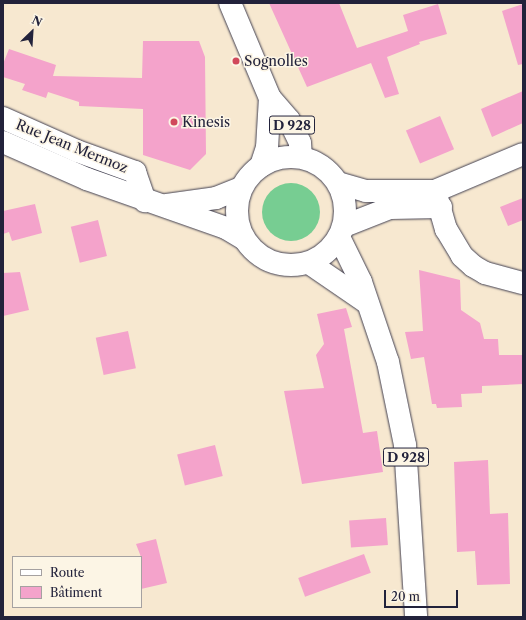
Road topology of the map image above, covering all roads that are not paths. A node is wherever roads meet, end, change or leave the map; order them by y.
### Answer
1 (230, 3) edge
2 (270, 98) junction
3 (3, 118) edge
4 (3, 142) edge
5 (523, 154) edge
6 (301, 157) junction
7 (261, 166) junction
8 (338, 183) junction
9 (241, 188) junction
10 (438, 199) junction
11 (154, 204) junction
12 (342, 232) junction
13 (244, 239) junction
14 (309, 263) junction
15 (523, 283) edge
16 (366, 302) junction
17 (416, 617) edge

1 - 2 main road, D 928
2 - 6 main road, D 928
2 - 7 main road
3 - 11 main road, Rue Jean Mermoz
4 - 11 main road, Rue Jean Mermoz
5 - 10 main road
6 - 7 main road
6 - 8 main road
7 - 9 main road
8 - 10 main road
8 - 12 main road
9 - 11 main road, Rue Jean Mermoz
9 - 13 main road
10 - 12 main road
10 - 15 main road
11 - 13 main road, Rue Jean Mermoz
12 - 14 main road
12 - 16 main road
13 - 14 main road
14 - 16 main road
16 - 17 main road, D 928

